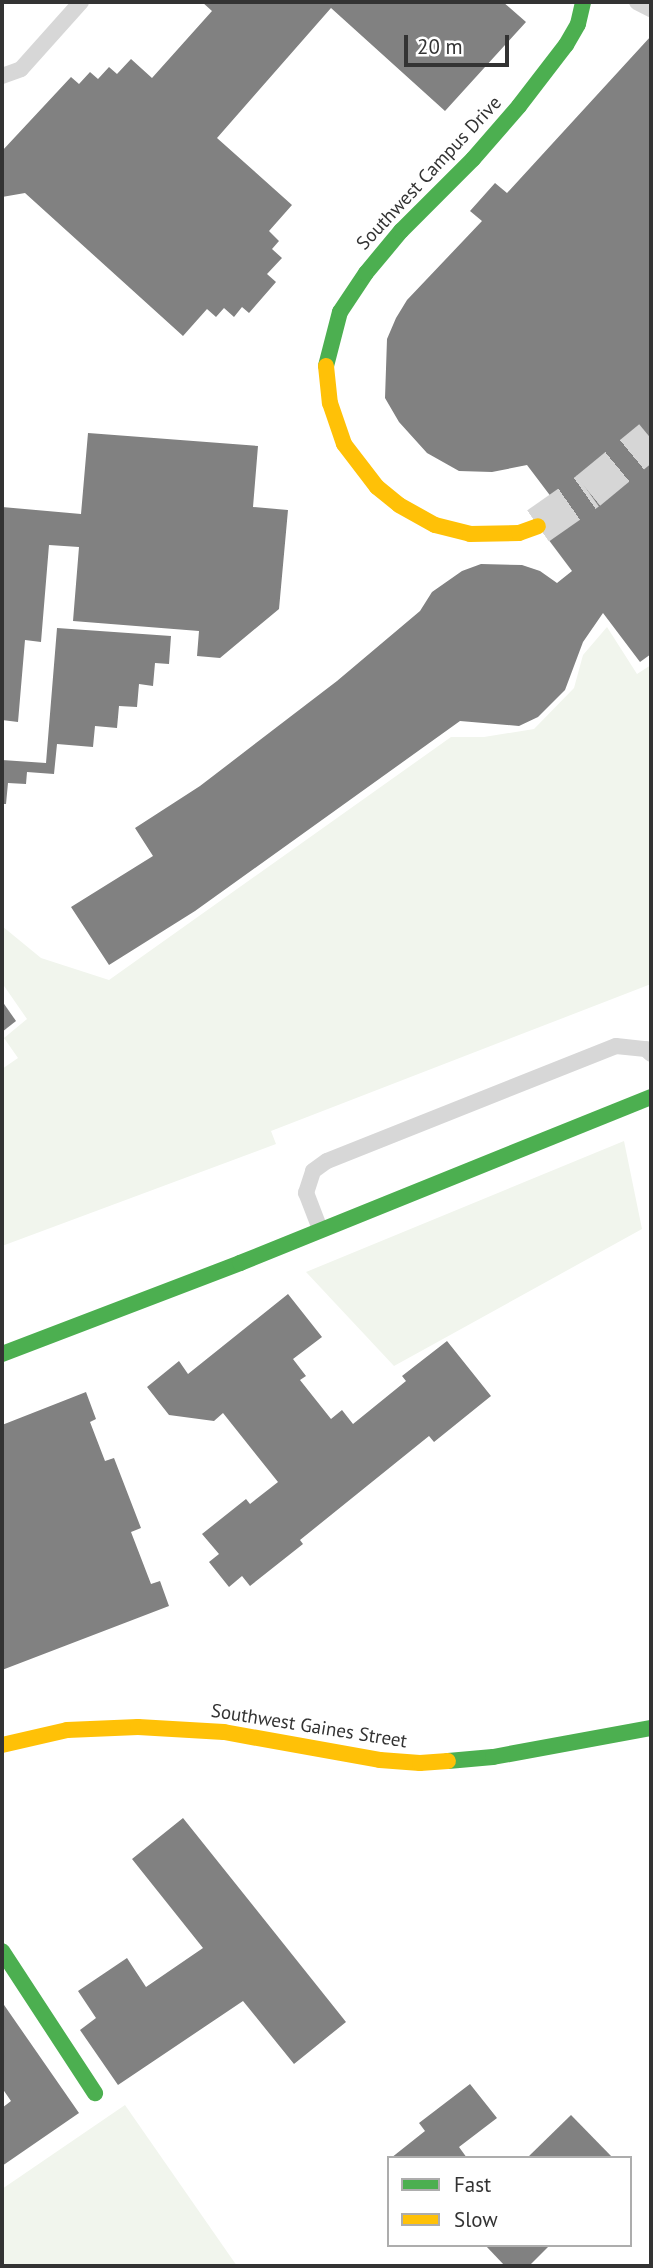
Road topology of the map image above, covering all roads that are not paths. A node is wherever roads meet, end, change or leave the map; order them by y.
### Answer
1 (81, 2) edge
2 (583, 2) edge
3 (637, 2) edge
4 (651, 9) edge
5 (2, 76) edge
6 (538, 526) tunnel mouth
7 (651, 1054) edge
8 (651, 1097) edge
9 (320, 1229) junction
10 (2, 1354) edge
11 (651, 1728) edge
12 (2, 1745) edge
13 (2, 1951) edge
14 (95, 2093) dead end

1 - 5 lane
2 - 6 street, Southwest Campus Drive
3 - 4 lane
7 - 9 lane
8 - 9 street
9 - 10 street
11 - 12 street, Southwest Gaines Street
13 - 14 street

